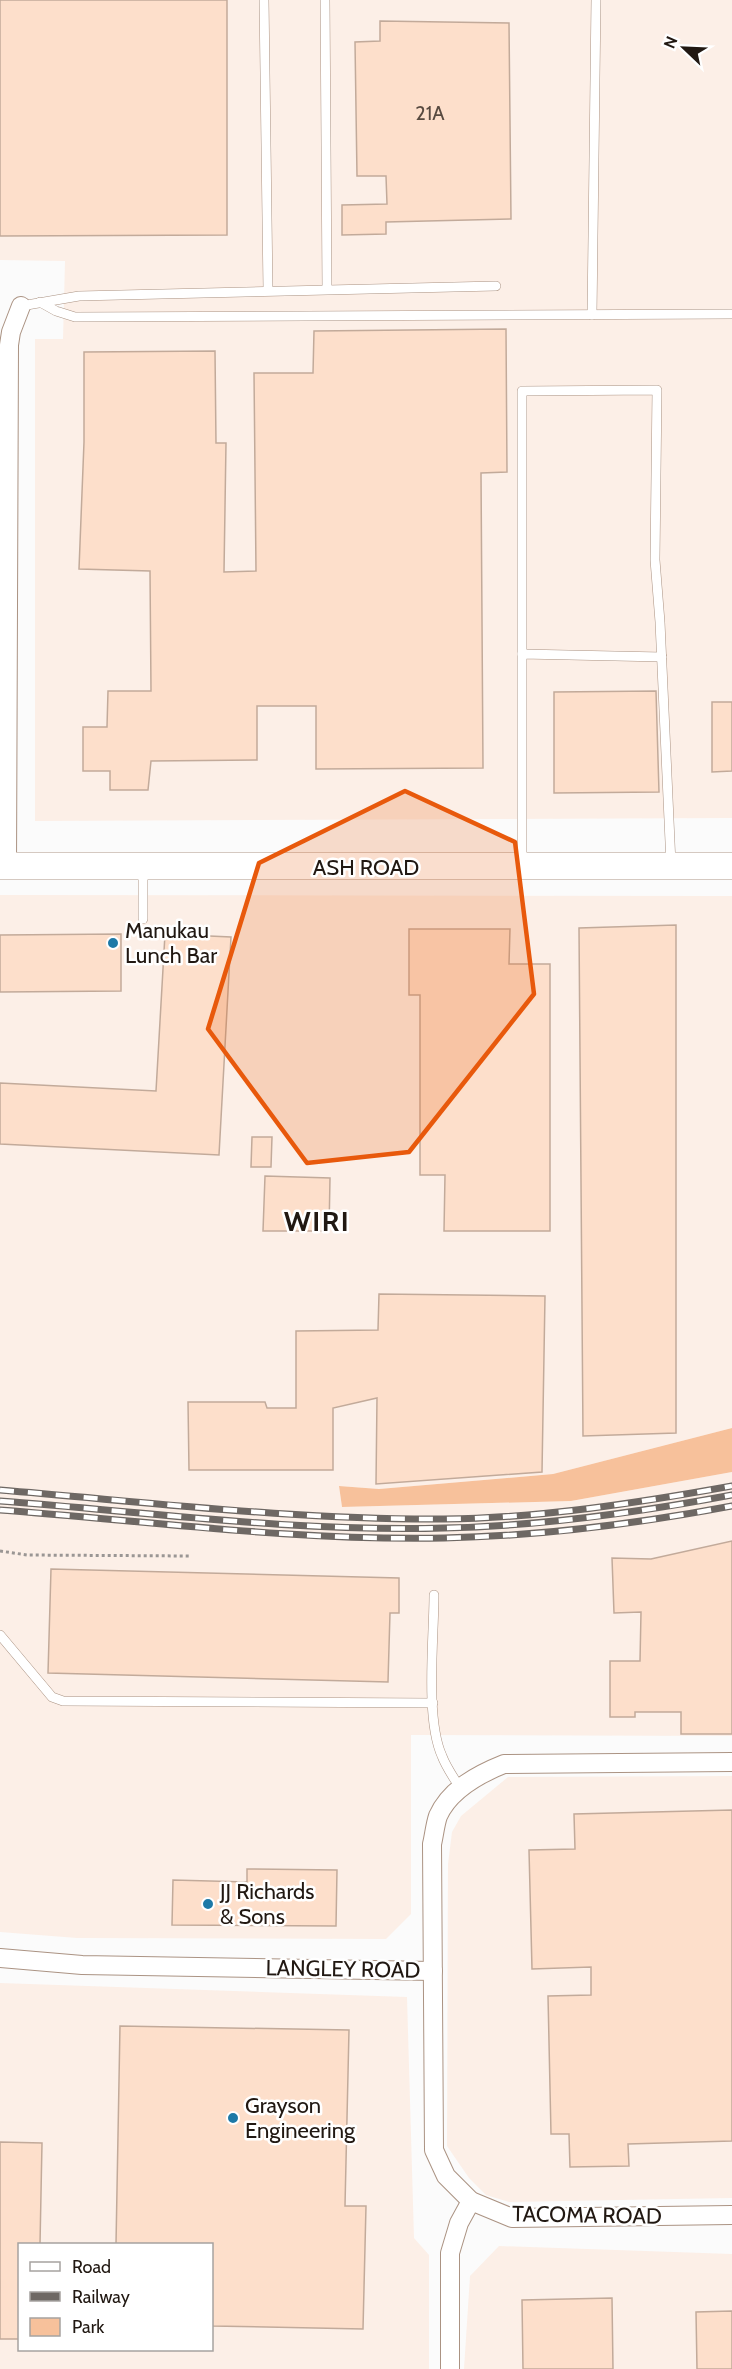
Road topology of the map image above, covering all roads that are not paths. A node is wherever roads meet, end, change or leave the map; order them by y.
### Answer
1 (264, 0) edge
2 (325, 0) edge
3 (596, 0) edge
4 (496, 286) dead end
5 (327, 289) junction
6 (268, 290) junction
7 (40, 303) junction
8 (21, 306) joint
9 (732, 314) edge
10 (592, 315) junction
11 (522, 654) junction
12 (662, 657) junction
13 (4, 866) edge
14 (671, 866) junction
15 (732, 866) edge
16 (143, 867) junction
17 (522, 867) junction
18 (143, 919) dead end
19 (434, 1594) dead end
20 (0, 1635) edge
21 (434, 1703) junction
22 (732, 1762) edge
23 (460, 1788) junction
24 (0, 1958) edge
25 (433, 1971) junction
26 (471, 2200) junction
27 (732, 2215) edge
28 (450, 2369) edge

1 - 6 lane
2 - 5 lane
3 - 10 lane
4 - 5 lane
5 - 6 lane
6 - 7 lane
7 - 8 lane
7 - 10 lane
8 - 13 street
9 - 10 lane
11 - 12 lane
11 - 12 lane
11 - 17 lane
12 - 14 lane
13 - 16 main road, ASH ROAD
14 - 15 main road, ASH ROAD
14 - 17 main road, ASH ROAD
16 - 17 main road, ASH ROAD
16 - 18 lane
19 - 21 lane
20 - 21 lane
21 - 23 lane
22 - 23 street, LANGLEY ROAD
23 - 25 street, LANGLEY ROAD
24 - 25 street, LANGLEY ROAD
25 - 26 street, TACOMA ROAD
26 - 27 street, TACOMA ROAD
26 - 28 street

